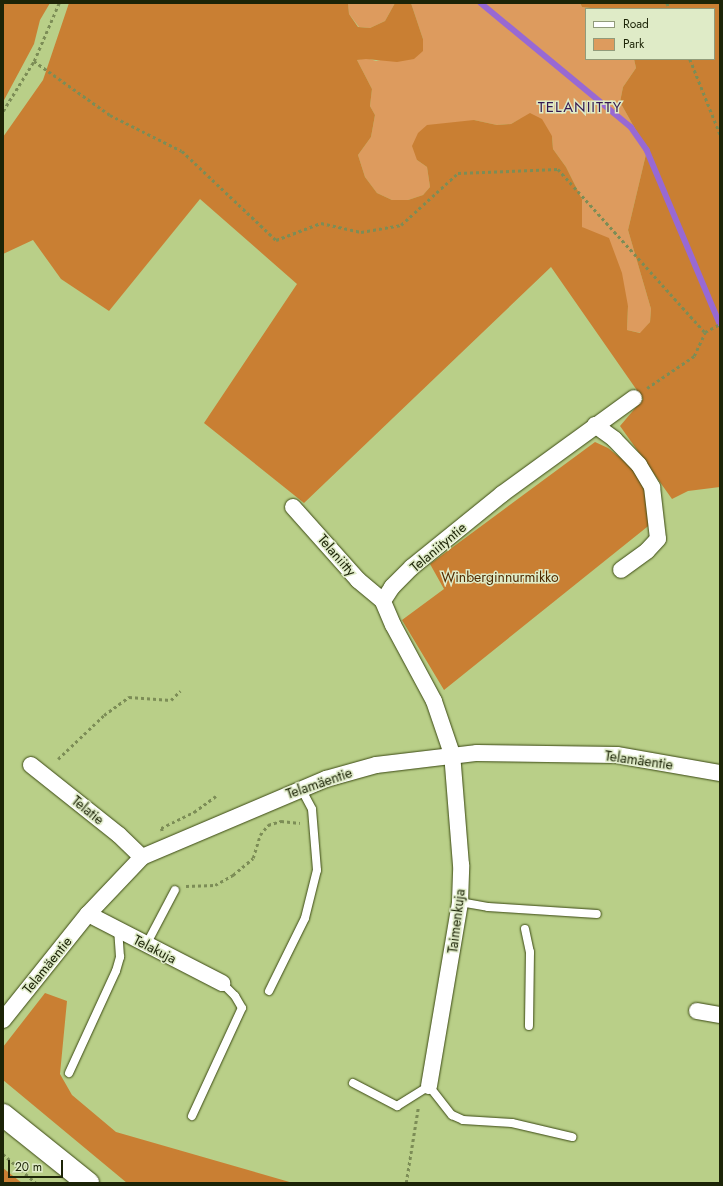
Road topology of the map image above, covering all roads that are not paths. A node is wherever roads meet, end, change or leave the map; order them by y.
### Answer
1 (634, 398) road end
2 (595, 425) junction
3 (293, 507) dead end
4 (621, 570) dead end
5 (383, 601) junction
6 (452, 754) junction
7 (31, 765) dead end
8 (720, 773) edge
9 (301, 788) junction
10 (142, 857) junction
11 (174, 890) road end
12 (460, 902) junction
13 (88, 914) junction
14 (597, 914) dead end
15 (525, 929) dead end
16 (118, 931) junction
17 (146, 945) junction
18 (222, 983) joint
19 (269, 991) dead end
20 (697, 1011) dead end
21 (720, 1015) edge
22 (3, 1020) edge
23 (529, 1026) dead end
24 (69, 1073) dead end
25 (353, 1083) dead end
26 (429, 1086) junction
27 (3, 1115) edge
28 (192, 1116) dead end
29 (572, 1137) dead end
30 (88, 1183) edge

1 - 2 street, Telaniityntie
2 - 4 street
2 - 5 street, Telaniityntie
3 - 5 street, Telaniitty
5 - 6 street
6 - 8 street, Telamäentie
6 - 9 street, Telamäentie
6 - 12 street, Taimenkuja
7 - 10 street, Telatie
9 - 10 street, Telamäentie
9 - 19 lane
10 - 13 street, Telamäentie
11 - 17 lane
12 - 14 lane
12 - 26 street, Taimenkuja
13 - 16 street, Telakuja
13 - 22 street, Telamäentie
15 - 23 lane
16 - 17 street, Telakuja
16 - 24 lane
17 - 18 street, Telakuja
18 - 28 lane
20 - 21 street
25 - 26 lane
26 - 29 lane
27 - 30 main road

